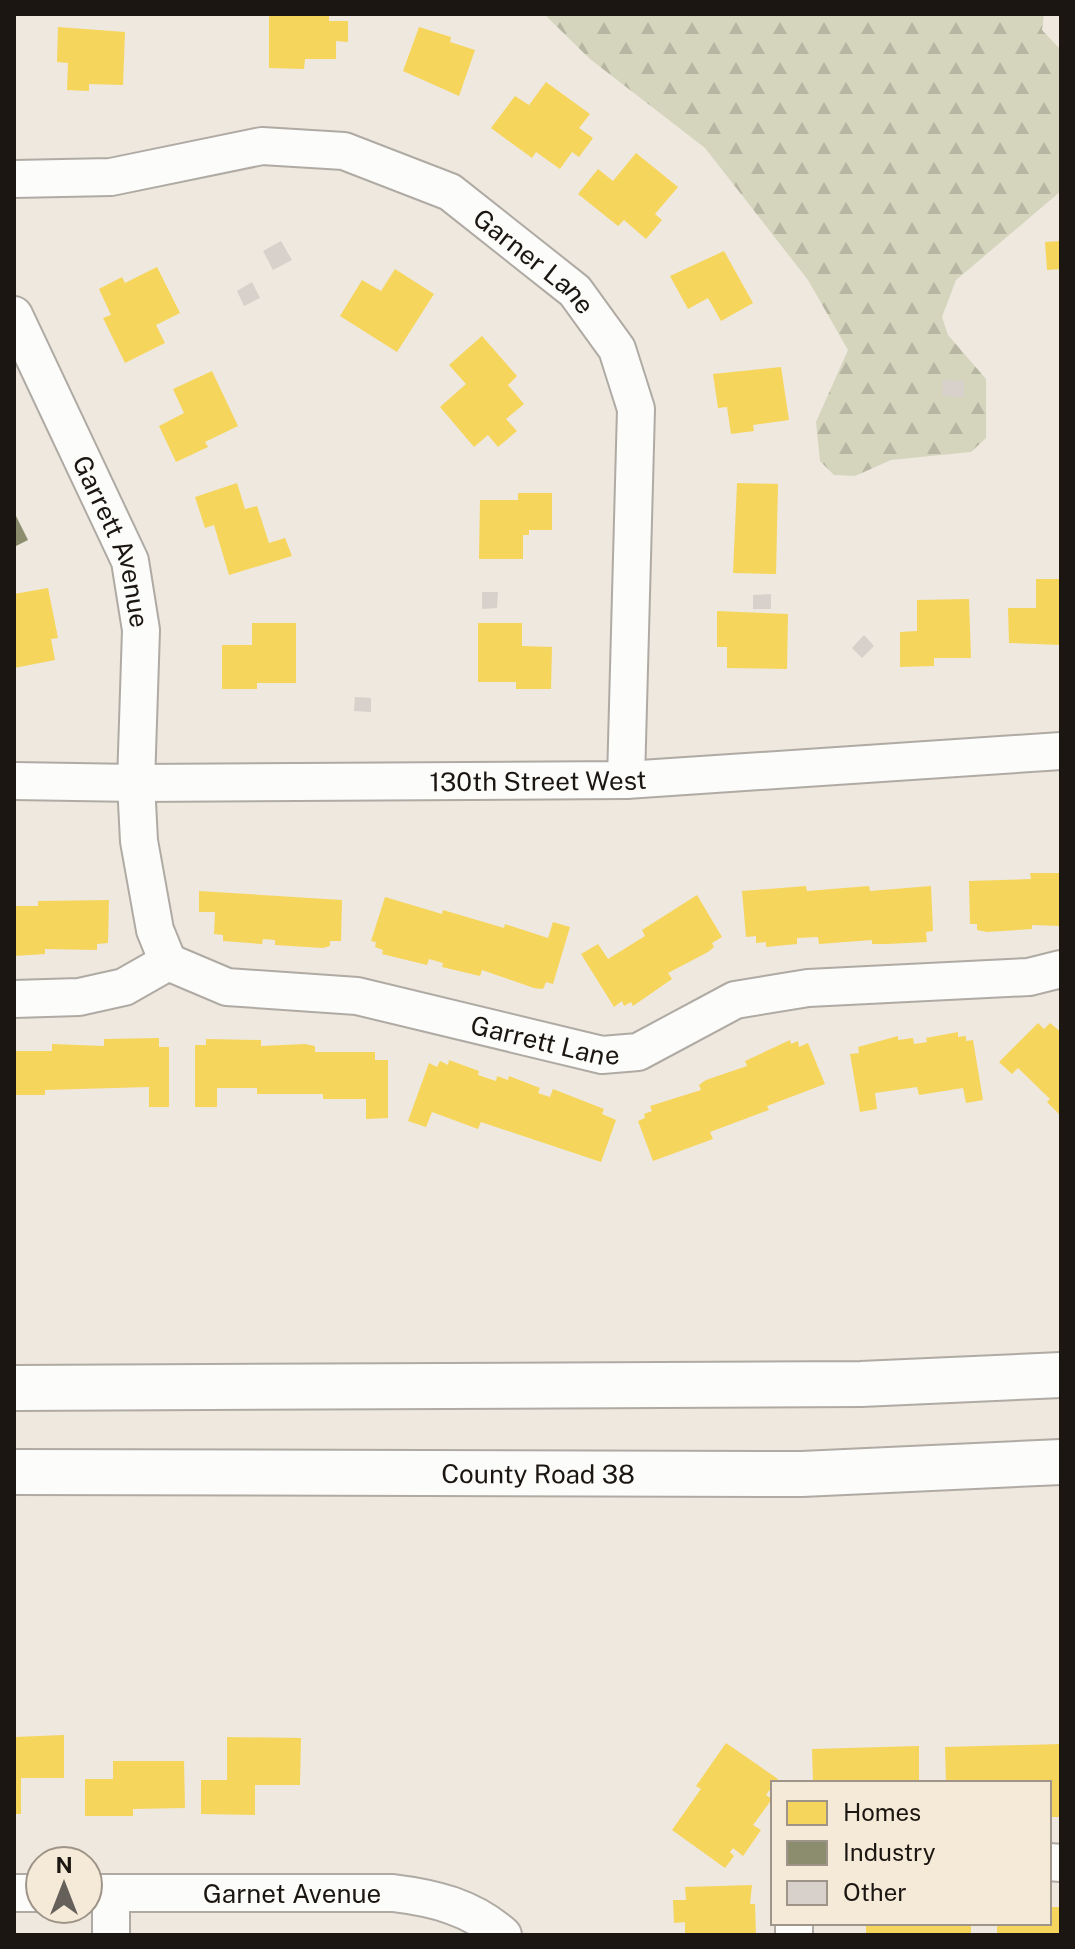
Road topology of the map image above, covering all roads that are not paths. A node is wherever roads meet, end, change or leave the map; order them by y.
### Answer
1 (14, 179) edge
2 (14, 315) edge
3 (1061, 751) edge
4 (626, 780) junction
5 (14, 781) edge
6 (136, 783) junction
7 (168, 962) junction
8 (1061, 969) edge
9 (14, 999) edge
10 (1061, 1375) edge
11 (14, 1388) edge
12 (1061, 1462) edge
13 (14, 1472) edge
14 (104, 1893) edge
15 (104, 1908) edge
16 (111, 1935) edge
17 (503, 1935) edge

1 - 4 street, Garner Lane
2 - 6 street, Garrett Avenue
3 - 4 street, 130th Street West
4 - 6 street, 130th Street West
5 - 6 street, 130th Street West
6 - 7 street, Garrett Avenue
7 - 8 street, Garrett Lane
7 - 9 street
10 - 11 main road
12 - 13 main road, County Road 38
14 - 17 street, Garnet Avenue
15 - 16 street, Garnet Avenue

